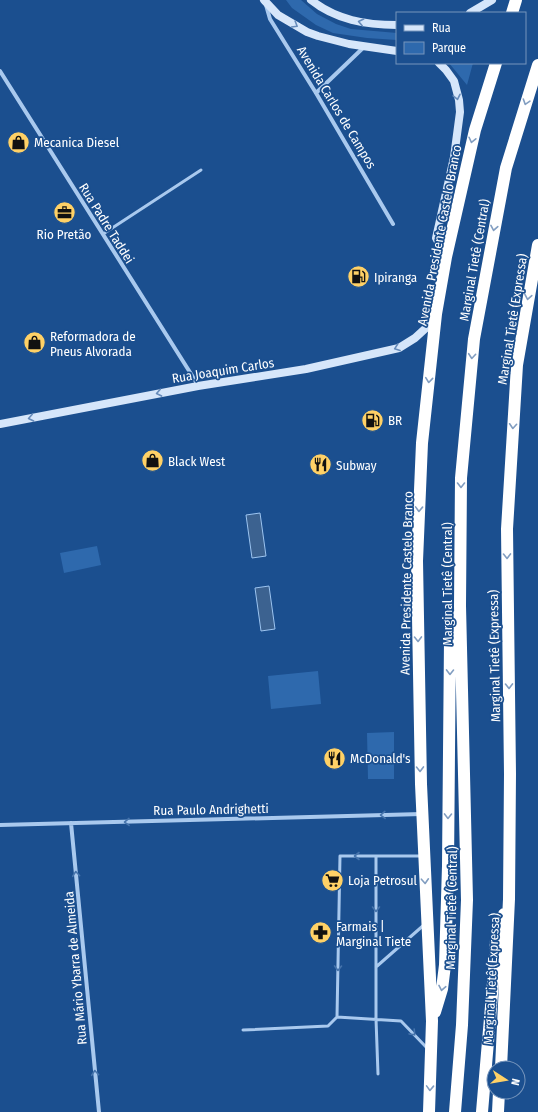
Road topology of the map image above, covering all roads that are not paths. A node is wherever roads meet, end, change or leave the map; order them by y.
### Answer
1 (265, 0) edge
2 (311, 0) edge
3 (492, 0) edge
4 (516, 0) edge
5 (472, 12) edge
6 (512, 12) edge
7 (396, 25) edge
8 (365, 46) junction
9 (396, 51) edge
10 (440, 64) edge
11 (496, 64) edge
12 (538, 65) edge
13 (0, 71) edge
14 (316, 93) junction
15 (201, 170) dead end
16 (393, 224) dead end
17 (103, 234) junction
18 (538, 245) edge
19 (446, 257) junction
20 (436, 314) junction
21 (198, 386) junction
22 (0, 424) edge
23 (460, 606) junction
24 (422, 814) junction
25 (72, 823) junction
26 (0, 825) edge
27 (376, 856) junction
28 (424, 856) junction
29 (509, 899) junction
30 (427, 921) junction
31 (376, 967) junction
32 (337, 1017) junction
33 (376, 1019) junction
34 (432, 1021) junction
35 (243, 1030) dead end
36 (431, 1053) junction
37 (501, 1060) edge
38 (378, 1074) dead end
39 (499, 1100) edge
40 (98, 1112) edge
41 (429, 1112) edge
42 (455, 1112) edge
43 (482, 1112) edge
44 (498, 1112) edge

1 -> 8 main road, Avenida Carlos de Campos
1 - 14 street, Avenida Carlos de Campos
7 -> 2 main road
3 - 5 main road
4 - 6 highway
8 - 9 main road, Avenida Carlos de Campos
8 - 14 street
10 -> 19 main road
11 -> 19 highway, Avenida Presidente Castelo Branco
12 -> 23 highway, Marginal Tietê (Central)
13 - 17 street, Rua Padre Taddei
14 - 16 street, Avenida Carlos de Campos
15 - 17 lane
17 - 21 street, Rua Padre Taddei
18 -> 29 highway, Marginal Tietê (Expressa)
19 - 20 highway, Avenida Presidente Castelo Branco
20 -> 21 main road, Rua Joaquim Carlos
20 -> 24 highway, Avenida Presidente Castelo Branco
21 -> 22 main road, Rua Joaquim Carlos
23 -> 34 highway
23 - 42 highway, Marginal Tietê (Central)
24 -> 25 street, Rua Paulo Andrighetti
24 - 28 highway, Avenida Presidente Castelo Branco
25 - 26 street, Rua Paulo Andrighetti
40 -> 25 street, Rua Mário Ybarra de Almeida
27 - 28 lane
27 -> 31 lane
27 -> 32 lane
28 -> 30 highway, Avenida Presidente Castelo Branco
29 - 37 highway, Marginal Tietê (Expressa)
29 - 43 highway
30 - 31 lane
30 - 34 highway, Avenida Presidente Castelo Branco
31 - 33 lane
32 - 33 lane
32 - 35 lane
33 -> 36 lane
33 - 38 lane
34 - 36 highway, Avenida Presidente Castelo Branco
36 -> 41 highway, Avenida Presidente Castelo Branco
39 - 44 highway

